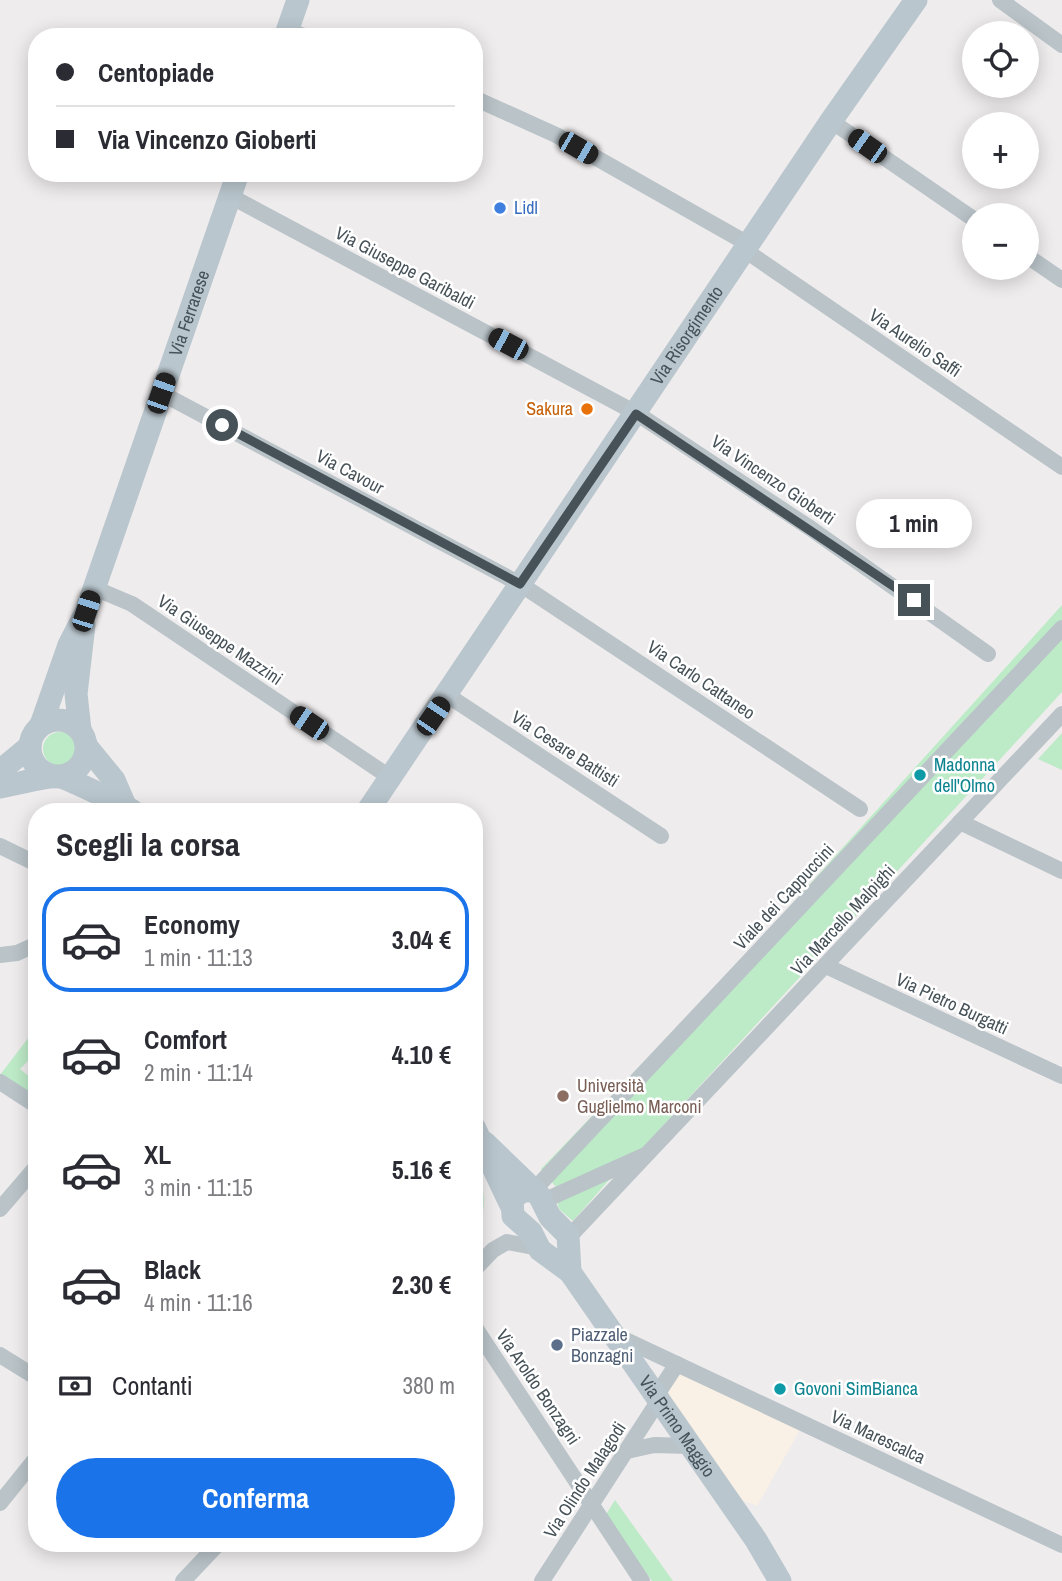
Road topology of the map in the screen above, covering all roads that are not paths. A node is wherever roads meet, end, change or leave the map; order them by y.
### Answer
1 (298, 0) edge
2 (916, 0) edge
3 (1000, 0) edge
4 (294, 28) edge
5 (1062, 46) edge
6 (483, 103) edge
7 (831, 121) junction
8 (235, 182) edge
9 (230, 196) junction
10 (962, 211) edge
11 (748, 248) junction
12 (1039, 265) edge
13 (1062, 280) edge
14 (161, 393) junction
15 (636, 414) junction
16 (1062, 467) edge
17 (520, 584) junction
18 (93, 588) junction
19 (86, 611) junction
20 (1062, 628) edge
21 (988, 654) dead end
22 (447, 695) junction
23 (1062, 715) edge
24 (41, 725) junction
25 (83, 738) junction
26 (30, 746) junction
27 (0, 771) edge
28 (60, 777) junction
29 (391, 778) junction
30 (0, 788) edge
31 (117, 803) edge
32 (126, 803) edge
33 (373, 803) edge
34 (860, 809) dead end
35 (960, 822) junction
36 (661, 836) dead end
37 (0, 846) edge
38 (28, 860) edge
39 (1062, 871) edge
40 (28, 947) edge
41 (0, 956) edge
42 (826, 966) junction
43 (1062, 1076) edge
44 (0, 1082) edge
45 (28, 1100) edge
46 (483, 1139) edge
47 (483, 1144) edge
48 (651, 1152) junction
49 (28, 1176) edge
50 (538, 1196) junction
51 (0, 1209) edge
52 (512, 1210) junction
53 (507, 1242) junction
54 (560, 1252) junction
55 (483, 1261) edge
56 (615, 1335) junction
57 (483, 1339) edge
58 (0, 1355) edge
59 (677, 1364) junction
60 (28, 1372) edge
61 (658, 1398) junction
62 (691, 1446) junction
63 (627, 1451) junction
64 (28, 1468) edge
65 (0, 1503) edge
66 (592, 1505) junction
67 (1062, 1545) edge
68 (210, 1552) edge
69 (183, 1581) edge
70 (542, 1581) edge
71 (642, 1581) edge
72 (780, 1581) edge

1 - 4 main road
2 - 7 main road, Via Risorgimento
3 - 5 street
6 - 11 street, Via Aurelio Saffi
7 - 10 street
7 - 11 main road, Via Risorgimento
8 - 9 main road, Via Ferrarese
9 - 14 main road, Via Ferrarese
9 - 15 street, Via Giuseppe Garibaldi
11 - 15 main road, Via Risorgimento
11 - 16 street, Via Aurelio Saffi
12 - 13 street
14 - 17 street, Via Cavour
14 - 18 main road, Via Ferrarese
15 - 17 main road, Via Risorgimento
15 - 21 street, Via Vincenzo Gioberti
17 - 22 main road, Via Risorgimento
17 - 34 street, Via Carlo Cattaneo
18 - 19 main road, Via Ferrarese
18 - 29 street, Via Giuseppe Mazzini
19 - 24 main road, Via Ferrarese
19 - 25 main road, Via Ferrarese
20 - 50 street, Viale dei Cappuccini
22 - 29 main road, Via Risorgimento
22 - 36 street, Via Cesare Battisti
23 - 35 street, Via Marcello Malpighi
24 - 25 main road
24 - 26 main road
25 - 28 main road
25 - 32 main road
26 - 27 main road
26 - 28 main road
28 - 30 main road
28 - 31 main road
29 - 33 main road, Via Risorgimento
35 - 39 street
35 - 42 street, Via Marcello Malpighi
37 - 38 street
40 - 41 street
42 - 43 street, Via Pietro Burgatti
42 - 48 street, Via Marcello Malpighi
44 - 45 street
46 - 50 main road
47 - 52 main road
48 - 50 street, Via Marcello Malpighi
48 - 54 street, Via Marcello Malpighi
49 - 51 street
50 - 52 main road
50 - 54 main road
52 - 53 street
52 - 54 main road
53 - 54 street
53 - 55 street
54 - 56 main road, Via Primo Maggio
56 - 59 street, Via Marescalca
56 - 61 main road, Via Primo Maggio
57 - 66 street, Via Aroldo Bonzagni
58 - 60 street
59 - 61 street
59 - 67 street, Via Marescalca
61 - 62 main road, Via Primo Maggio
61 - 63 street, Via Olindo Malagodi
62 - 63 street
62 - 72 main road, Via Primo Maggio
63 - 66 street, Via Olindo Malagodi
64 - 65 street
66 - 70 street, Via Olindo Malagodi
66 - 71 street, Via Aroldo Bonzagni
68 - 69 street

